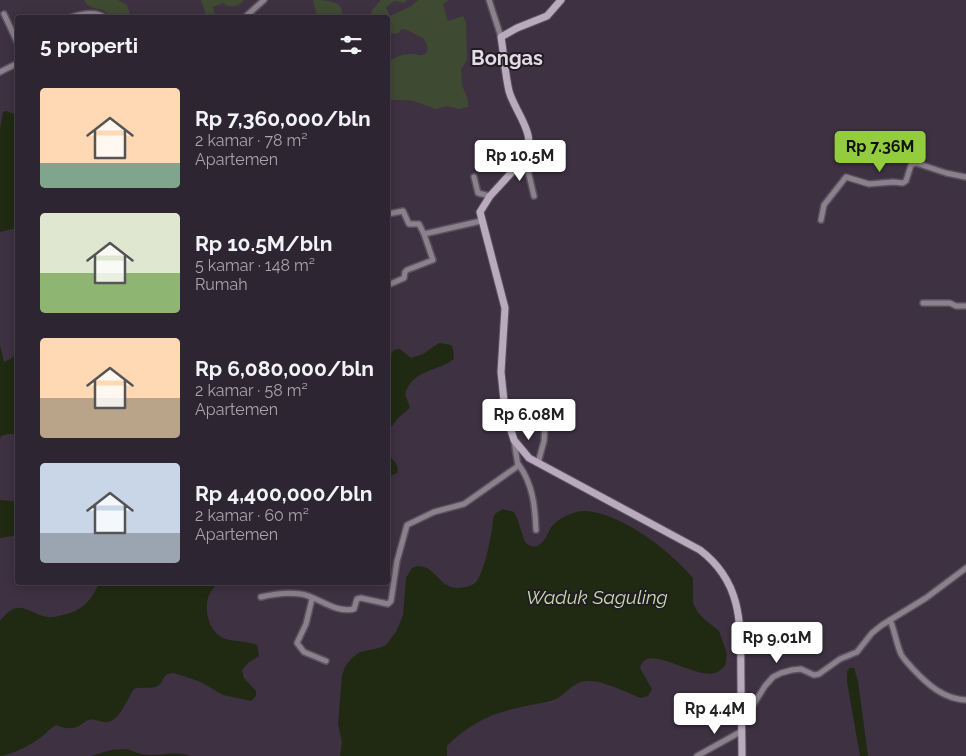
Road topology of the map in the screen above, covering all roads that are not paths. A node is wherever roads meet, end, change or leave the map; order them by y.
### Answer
1 (264, 0) edge
2 (489, 0) edge
3 (561, 0) edge
4 (4, 14) dead end
5 (77, 15) edge
6 (100, 15) edge
7 (247, 15) edge
8 (501, 37) junction
9 (15, 38) edge
10 (15, 64) edge
11 (0, 72) edge
12 (524, 159) junction
13 (474, 177) dead end
14 (966, 177) edge
15 (490, 196) junction
16 (534, 196) dead end
17 (390, 214) edge
18 (821, 220) dead end
19 (481, 221) junction
20 (424, 234) junction
21 (390, 285) edge
22 (923, 303) dead end
23 (966, 306) edge
24 (545, 425) dead end
25 (514, 440) junction
26 (538, 463) junction
27 (519, 465) junction
28 (536, 530) dead end
29 (966, 568) edge
30 (260, 597) dead end
31 (312, 599) junction
32 (890, 620) junction
33 (326, 661) dead end
34 (966, 700) edge
35 (741, 719) junction
36 (742, 731) junction
37 (697, 756) edge
38 (742, 756) edge

1 - 7 street
2 - 8 street
3 - 8 main road
4 - 9 street
5 - 6 street
8 - 12 main road
10 - 11 street
12 - 15 main road
12 - 16 street
13 - 15 street
14 - 18 street
15 - 19 main road
17 - 20 street
19 - 20 street
19 - 25 main road
20 - 21 street
22 - 23 street
24 - 26 street
25 - 26 main road
25 - 27 street
26 - 35 main road
27 - 28 street
27 - 31 street
29 - 32 street
30 - 31 street
31 - 33 street
32 - 34 street
32 - 35 street
35 - 36 main road
36 - 37 street
36 - 38 main road

